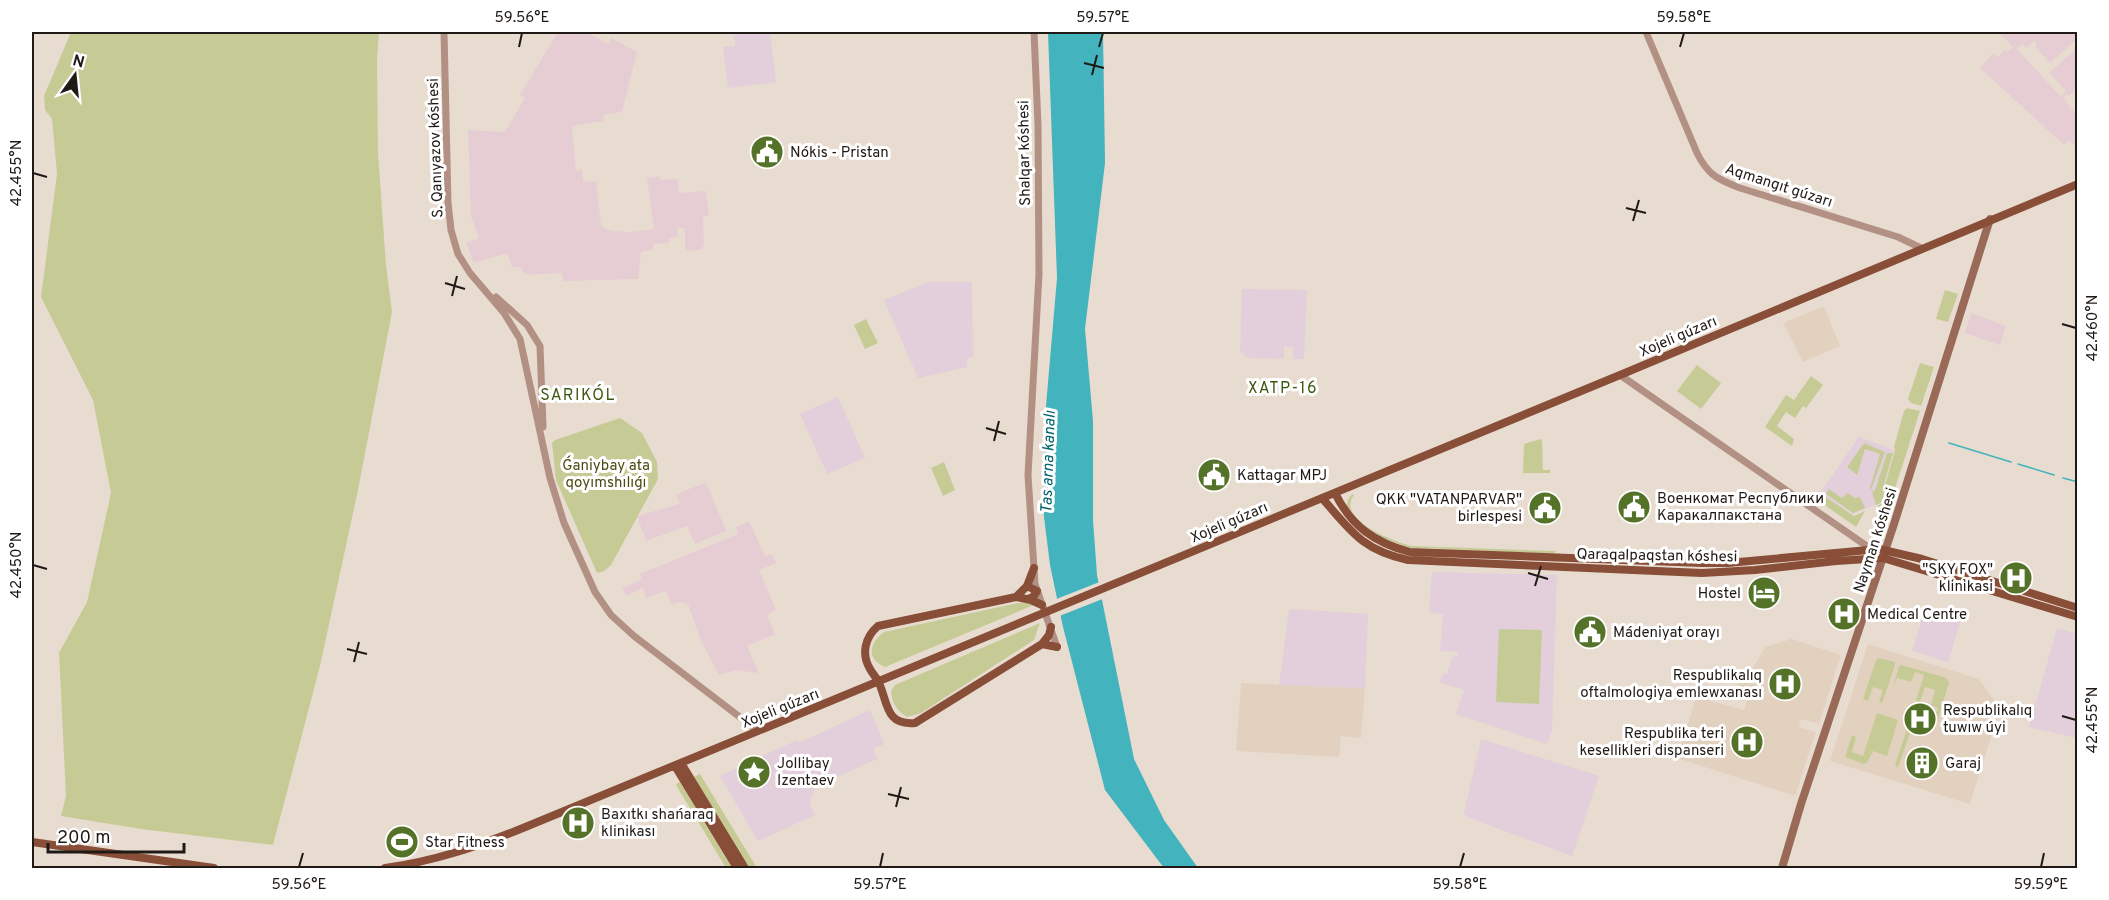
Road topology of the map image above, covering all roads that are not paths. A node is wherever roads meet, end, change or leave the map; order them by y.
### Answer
1 (444, 32) edge
2 (1034, 32) edge
3 (1646, 32) edge
4 (2078, 184) edge
5 (1990, 219) junction
6 (1921, 248) junction
7 (485, 289) junction
8 (1620, 375) junction
9 (543, 438) junction
10 (1335, 493) junction
11 (1322, 498) junction
12 (1340, 503) junction
13 (1331, 509) junction
14 (1870, 554) junction
15 (1885, 554) junction
16 (1560, 562) junction
17 (1034, 568) junction
18 (1027, 586) junction
19 (1037, 591) junction
20 (1016, 597) junction
21 (1028, 599) junction
22 (1042, 605) junction
23 (2078, 608) edge
24 (2078, 617) edge
25 (1052, 627) junction
26 (1042, 644) junction
27 (1057, 647) joint
28 (879, 682) junction
29 (758, 731) junction
30 (678, 764) junction
31 (32, 842) edge
32 (214, 868) edge
33 (385, 868) edge
34 (737, 868) edge
35 (745, 868) edge
36 (1782, 868) edge

1 - 7 street, S. Qanıyazov kóshesi
2 - 17 street, Shalqar kóshesi
3 - 6 street, Aqmangıt gúzarı
4 - 5 main road, Xojeli gúzarı
5 - 6 main road, Xojeli gúzarı
5 - 15 main road, Nayman kóshesi
6 - 8 main road, Xojeli gúzarı
7 - 9 street, S. Qanıyazov kóshesi
7 - 9 street, S. Qanıyazov kóshesi
8 - 10 main road, Xojeli gúzarı
8 - 14 street
9 - 29 street, S. Qanıyazov kóshesi
10 - 11 main road, Xojeli gúzarı
10 - 12 main road, Qaraqalpaqstan kóshesi
11 - 13 main road, Qaraqalpaqstan kóshesi
11 - 28 main road, Xojeli gúzarı
12 - 13 main road
12 - 16 main road, Qaraqalpaqstan kóshesi
13 - 16 main road, Qaraqalpaqstan kóshesi
14 - 15 main road, Qaraqalpaqstan kóshesi
14 - 16 main road, Qaraqalpaqstan kóshesi
15 - 23 main road, Qaraqalpaqstan kóshesi
15 - 24 main road, Qaraqalpaqstan kóshesi
15 - 36 main road, Nayman kóshesi
17 - 18 main road
17 - 19 street, Shalqar kóshesi
18 - 19 main road
18 - 20 main road
19 - 21 main road
19 - 22 street, Shalqar kóshesi
20 - 21 main road
20 - 28 main road
21 - 22 main road
22 - 25 street, Shalqar kóshesi
25 - 26 main road
25 - 27 street, Shalqar kóshesi
26 - 27 main road
26 - 28 main road
28 - 29 main road, Xojeli gúzarı
29 - 30 main road, Xojeli gúzarı
30 - 33 main road, Xojeli gúzarı
30 - 34 main road
30 - 35 main road
31 - 32 main road

